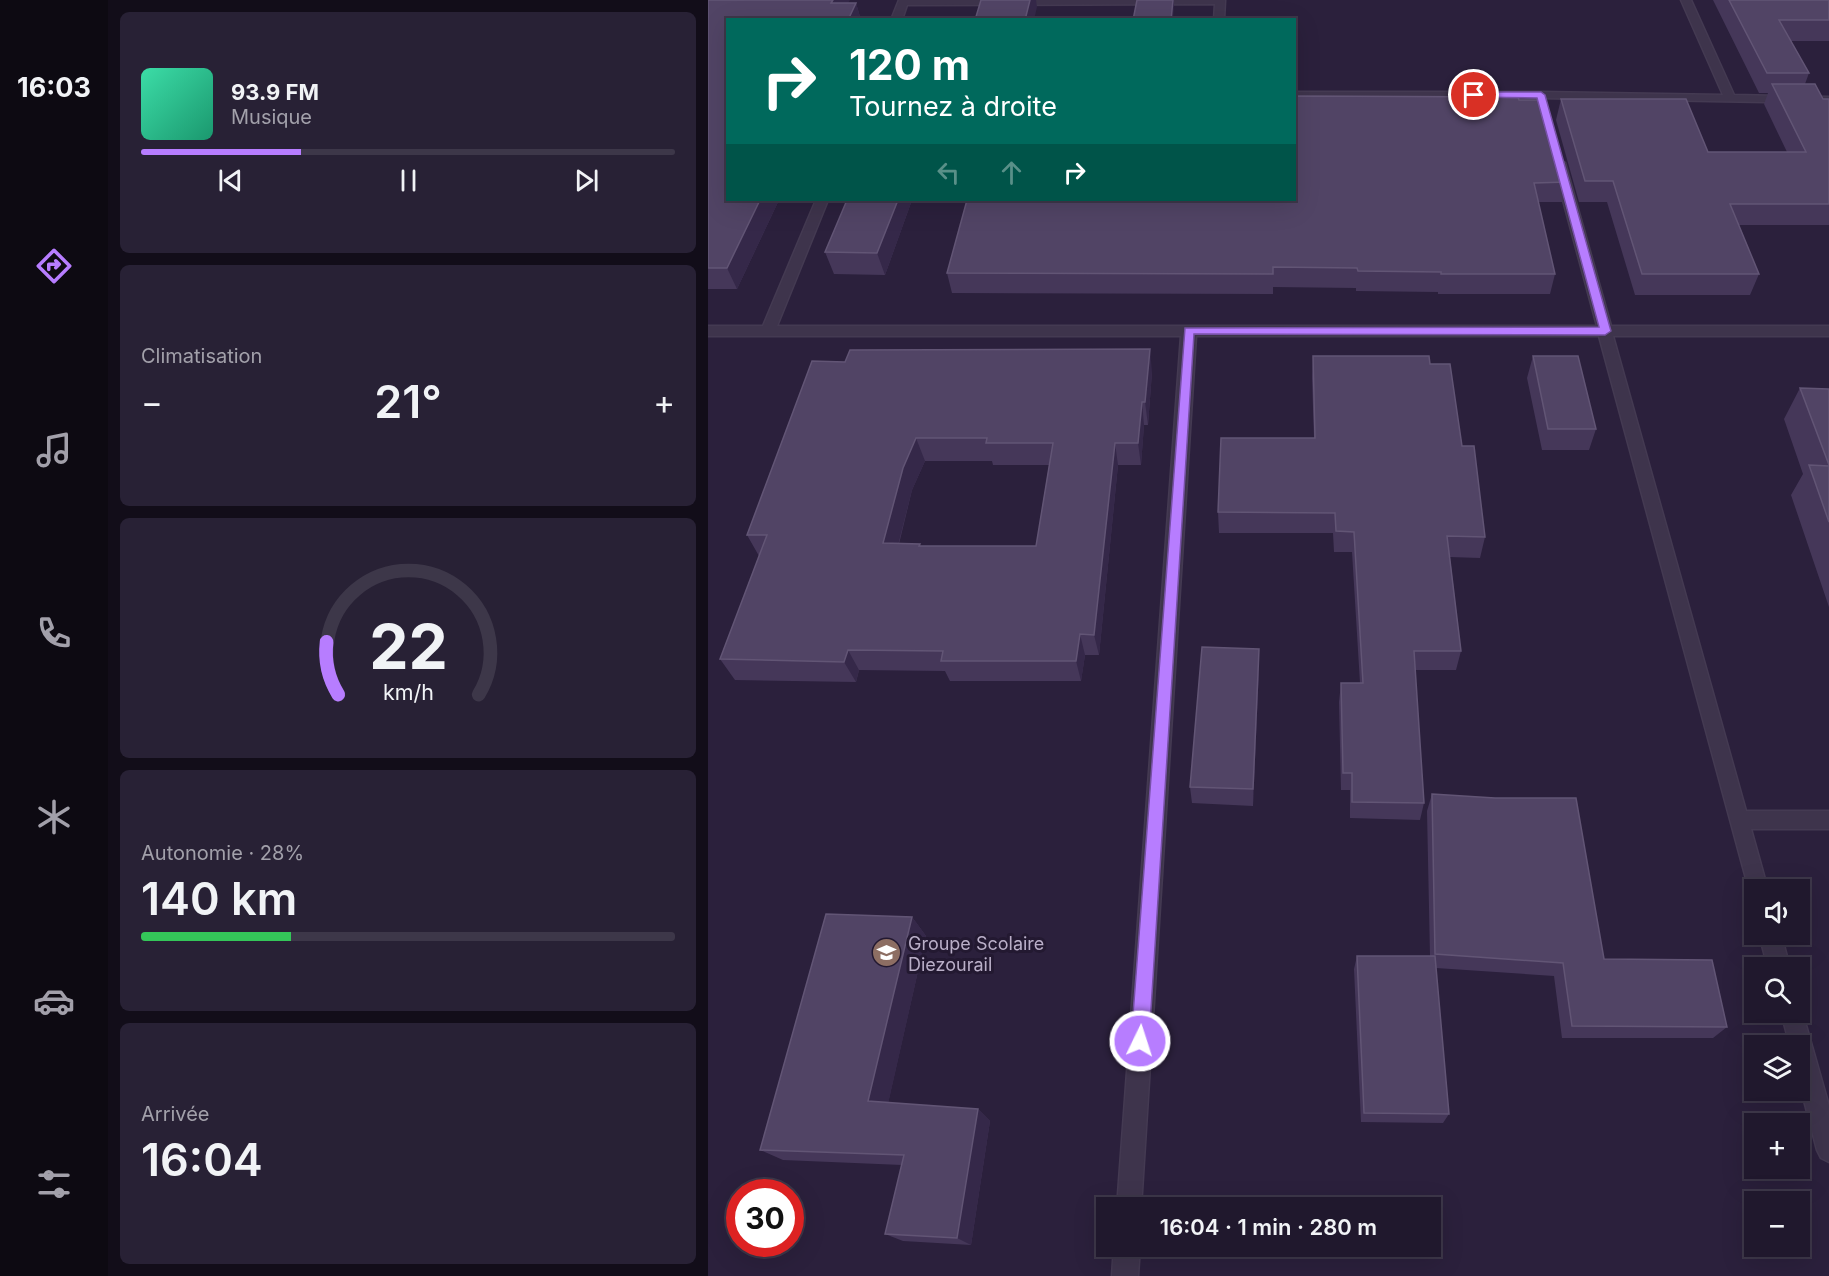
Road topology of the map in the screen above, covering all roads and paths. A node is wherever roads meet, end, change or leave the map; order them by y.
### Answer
1 (1220, 0) edge
2 (1686, 0) edge
3 (904, 1) edge
4 (897, 18) edge
5 (1219, 18) edge
6 (1296, 95) edge
7 (1731, 99) junction
8 (1829, 99) edge
9 (1556, 151) edge
10 (822, 201) edge
11 (708, 331) edge
12 (768, 331) junction
13 (1189, 331) junction
14 (1605, 331) junction
15 (1829, 331) edge
16 (1739, 820) junction
17 (1829, 820) edge
18 (1755, 879) edge
19 (1795, 1023) edge
20 (1829, 1150) edge
21 (1130, 1197) edge
22 (1126, 1257) edge
23 (1125, 1276) edge

1 - 3 street
1 - 5 street
2 - 7 street
3 - 4 street
6 - 7 street
7 - 8 street
9 - 14 street
10 - 12 street
11 - 12 street
12 - 13 street
13 - 14 street
13 - 21 street
14 - 15 street
14 - 16 street
16 - 17 street
16 - 18 street
19 - 20 street
22 - 23 street

